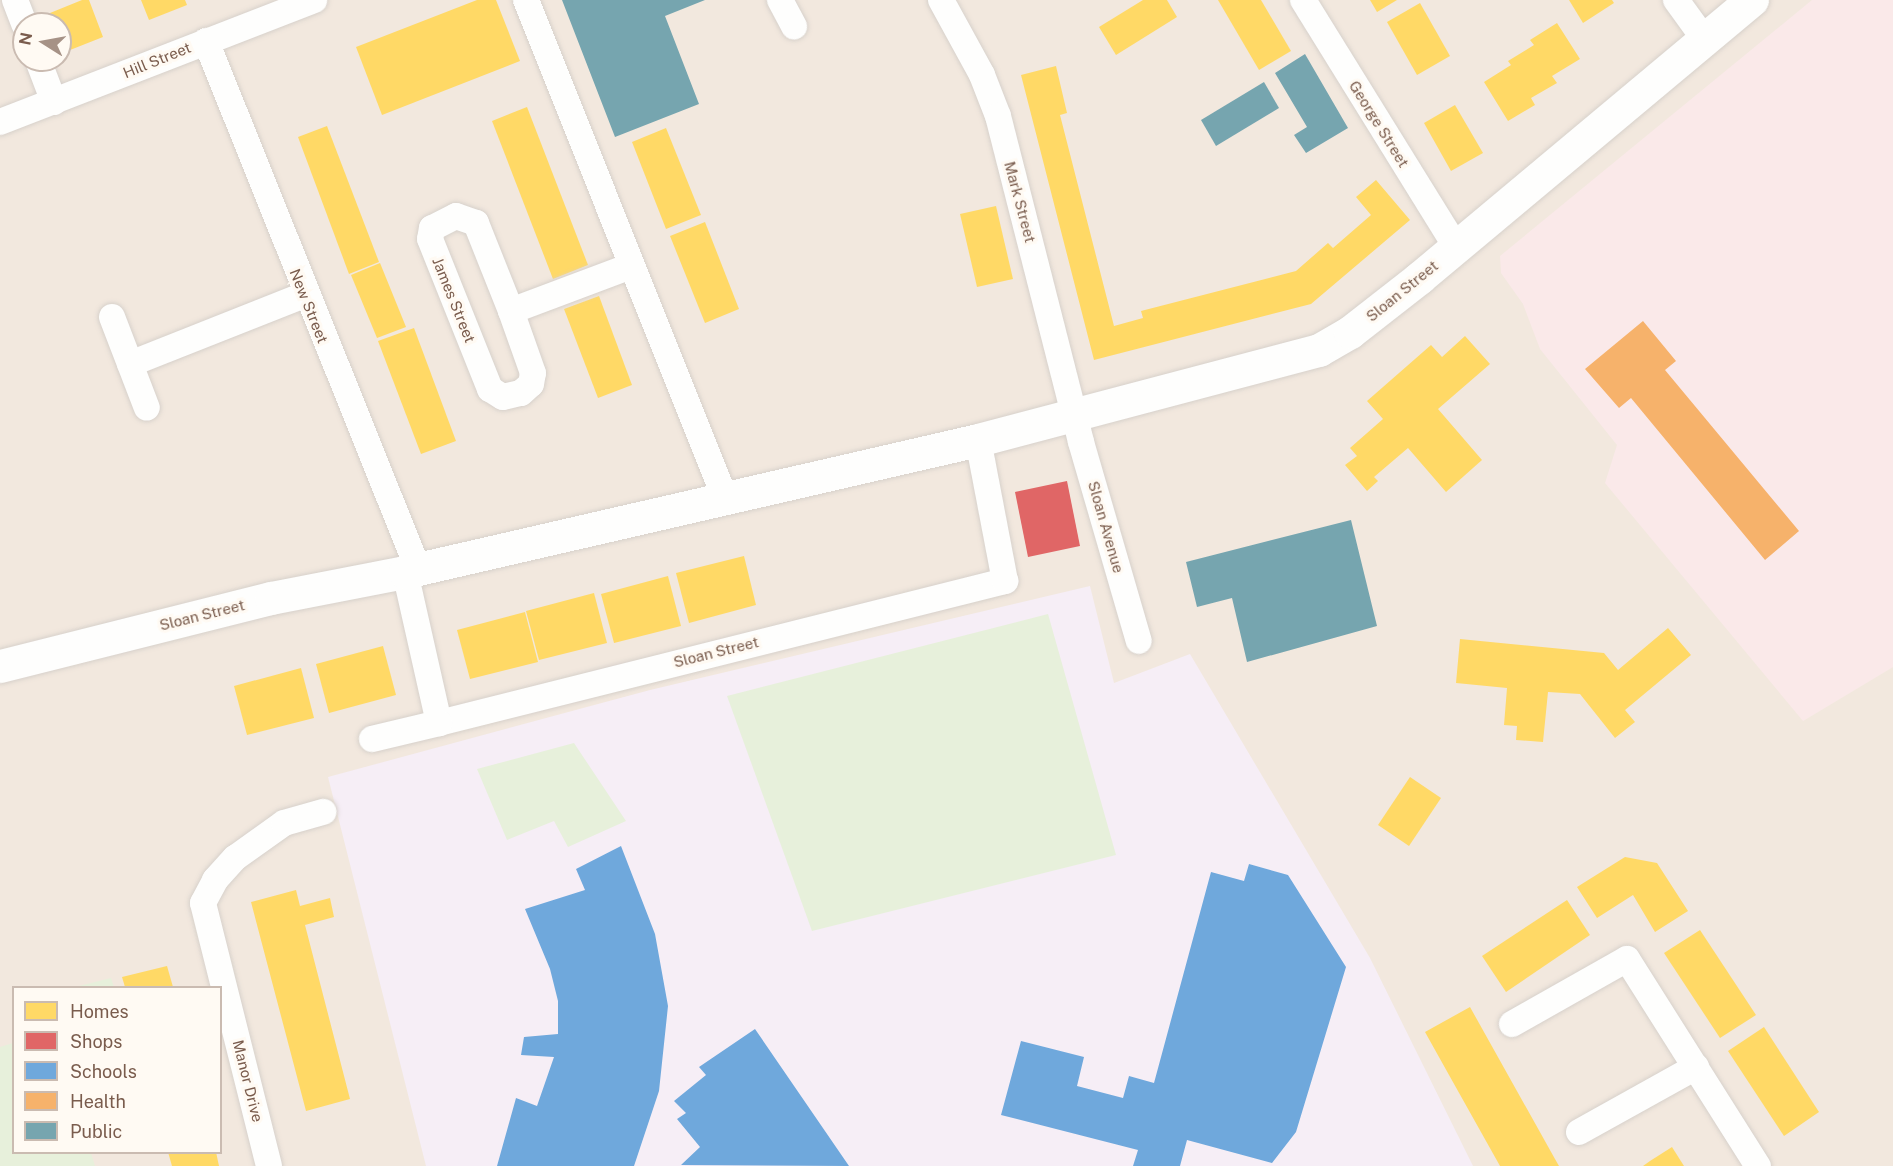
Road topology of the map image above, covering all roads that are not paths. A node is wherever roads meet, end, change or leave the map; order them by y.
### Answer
1 (315, 0) edge
2 (526, 0) edge
3 (780, 0) edge
4 (941, 0) edge
5 (1303, 0) edge
6 (1676, 0) edge
7 (1752, 0) edge
8 (794, 26) dead end
9 (1706, 40) junction
10 (206, 41) junction
11 (43, 72) edge
12 (54, 102) junction
13 (0, 122) edge
14 (1456, 247) junction
15 (631, 266) junction
16 (304, 295) junction
17 (511, 312) junction
18 (112, 317) dead end
19 (130, 364) junction
20 (147, 408) dead end
21 (1075, 413) junction
22 (978, 440) junction
23 (725, 498) junction
24 (411, 571) junction
25 (1139, 641) dead end
26 (0, 666) edge
27 (439, 723) junction
28 (372, 739) dead end
29 (323, 812) dead end
30 (1512, 1024) dead end
31 (1696, 1068) junction
32 (1578, 1132) dead end
33 (269, 1166) edge
34 (1758, 1166) edge

1 - 10 street, Hill Street
2 - 15 street
3 - 8 street
4 - 21 street, Mark Street
5 - 14 street, George Street
6 - 9 street
7 - 9 street, Sloan Street
9 - 14 street, Sloan Street
10 - 12 street, Hill Street
10 - 16 street, New Street
11 - 12 street
12 - 13 street, Hill Street
14 - 21 street, Sloan Street
15 - 17 street
15 - 23 street
16 - 19 street
16 - 24 street, New Street
17 - 17 street, James Street
18 - 19 street
19 - 20 street
21 - 22 street, Sloan Street
21 - 25 street, Sloan Avenue
22 - 23 street, Sloan Street
22 - 27 street, Sloan Street
23 - 24 street, Sloan Street
24 - 26 street, Sloan Street
24 - 27 street
27 - 28 street
29 - 33 street, Manor Drive
30 - 31 street
31 - 32 street
31 - 34 street

